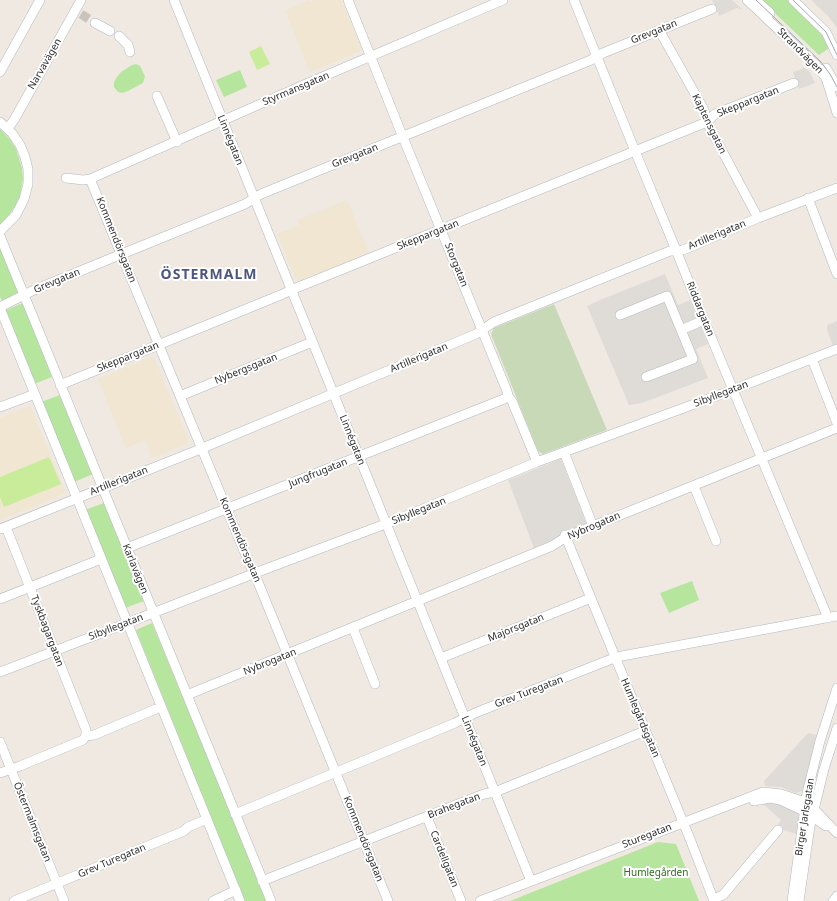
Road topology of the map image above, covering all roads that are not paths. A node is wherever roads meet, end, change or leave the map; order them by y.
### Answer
1 (40, 0) edge
2 (81, 0) edge
3 (174, 0) edge
4 (348, 0) edge
5 (503, 0) edge
6 (574, 0) edge
7 (747, 0) edge
8 (756, 0) edge
9 (793, 0) edge
10 (800, 0) edge
11 (712, 8) dead end
12 (95, 23) tunnel mouth
13 (659, 30) junction
14 (837, 44) edge
15 (130, 52) dead end
16 (837, 55) edge
17 (597, 56) junction
18 (371, 57) junction
19 (0, 72) edge
20 (794, 83) dead end
21 (837, 87) edge
22 (157, 96) dead end
23 (837, 113) edge
24 (222, 121) junction
25 (0, 122) edge
26 (707, 122) junction
27 (8, 128) junction
28 (403, 137) junction
29 (177, 142) junction
30 (635, 151) junction
31 (66, 178) dead end
32 (90, 179) junction
33 (837, 188) edge
34 (808, 198) junction
35 (254, 199) junction
36 (758, 218) junction
37 (441, 230) junction
38 (0, 232) edge
39 (0, 236) edge
40 (676, 250) junction
41 (122, 254) junction
42 (837, 274) edge
43 (291, 290) junction
44 (25, 296) junction
45 (0, 307) edge
46 (620, 315) dead end
47 (704, 320) junction
48 (3, 322) edge
49 (482, 330) junction
50 (681, 330) junction
51 (312, 342) junction
52 (159, 345) junction
53 (837, 349) edge
54 (812, 359) junction
55 (646, 377) dead end
56 (60, 385) junction
57 (733, 389) junction
58 (333, 393) junction
59 (34, 394) junction
60 (180, 396) junction
61 (508, 396) junction
62 (0, 407) edge
63 (837, 423) edge
64 (837, 428) edge
65 (201, 448) junction
66 (564, 452) junction
67 (359, 456) junction
68 (762, 458) junction
69 (537, 462) junction
70 (694, 486) junction
71 (102, 488) junction
72 (77, 499) junction
73 (227, 510) junction
74 (386, 524) junction
75 (593, 526) junction
76 (3, 528) edge
77 (565, 536) junction
78 (716, 541) dead end
79 (127, 548) junction
80 (101, 558) junction
81 (254, 574) junction
82 (30, 587) junction
83 (591, 598) junction
84 (0, 599) edge
85 (417, 601) junction
86 (153, 613) junction
87 (832, 617) edge
88 (128, 623) junction
89 (353, 628) junction
90 (55, 650) junction
91 (287, 655) junction
92 (441, 658) junction
93 (615, 659) junction
94 (0, 672) edge
95 (376, 684) dead end
96 (837, 688) edge
97 (187, 695) junction
98 (837, 704) edge
99 (156, 709) dead end
100 (465, 718) junction
101 (645, 731) junction
102 (836, 735) edge
103 (86, 736) junction
104 (0, 742) edge
105 (11, 770) junction
106 (0, 773) edge
107 (335, 773) junction
108 (495, 792) junction
109 (809, 809) junction
110 (235, 814) junction
111 (427, 817) junction
112 (207, 819) junction
113 (684, 825) junction
114 (778, 830) dead end
115 (837, 833) edge
116 (364, 841) junction
117 (262, 880) junction
118 (531, 881) junction
119 (57, 884) junction
120 (236, 890) junction
121 (837, 896) edge
122 (215, 900) edge
123 (714, 900) edge
124 (14, 901) edge
125 (64, 901) edge
126 (240, 901) edge
127 (271, 901) edge
128 (388, 901) edge
129 (462, 901) edge
130 (480, 901) edge
131 (494, 901) edge
132 (792, 901) edge
133 (799, 901) edge
134 (833, 901) edge

1 - 19 street
2 - 27 street, Narvavägen
3 - 24 street, Linnégatan
4 - 18 street, Storgatan
5 - 18 street, Styrmansgatan
6 - 17 street, Riddargatan
7 - 23 street, Strandvägen
8 - 21 street, Strandvägen
9 - 16 street
10 - 14 street
11 - 13 street, Grevgatan
12 - 15 street
13 - 17 street, Grevgatan
13 - 26 street, Kaptensgatan
17 - 28 street, Grevgatan
17 - 30 street, Riddargatan
18 - 24 street, Styrmansgatan
18 - 28 street, Storgatan
20 - 26 street, Skeppargatan
22 - 29 street
24 - 29 street, Styrmansgatan
24 - 35 street, Linnégatan
25 - 27 street
26 - 30 street, Skeppargatan
26 - 36 street, Kaptensgatan
27 - 38 street
28 - 35 street, Grevgatan
28 - 37 street, Storgatan
29 - 32 street, Styrmansgatan
30 - 37 street, Skeppargatan
30 - 40 street, Riddargatan
31 - 32 street
32 - 41 street, Kommendörsgatan
33 - 34 street, Artillerigatan
34 - 36 street, Artillerigatan
34 - 42 street
35 - 41 street, Grevgatan
35 - 43 street, Linnégatan
36 - 40 street, Artillerigatan
37 - 43 street, Skeppargatan
37 - 49 street, Storgatan
39 - 44 street, Karlavägen
40 - 47 street, Riddargatan
40 - 49 street, Artillerigatan
41 - 44 street, Grevgatan
41 - 52 street, Kommendörsgatan
43 - 51 street, Linnégatan
43 - 52 street, Skeppargatan
44 - 45 street, Grevgatan
44 - 56 street, Karlavägen
45 - 48 street
46 - 50 street
47 - 50 street
47 - 57 street, Riddargatan
48 - 59 street
49 - 58 street, Artillerigatan
49 - 61 street, Storgatan
50 - 55 street
51 - 58 street, Linnégatan
51 - 60 street, Nybergsgatan
52 - 56 street, Skeppargatan
52 - 60 street, Kommendörsgatan
53 - 54 street, Sibyllegatan
54 - 57 street, Sibyllegatan
54 - 63 street
56 - 71 street, Karlavägen
57 - 66 street, Sibyllegatan
57 - 68 street, Riddargatan
58 - 65 street, Artillerigatan
58 - 67 street, Linnégatan
59 - 62 street
59 - 72 street
60 - 65 street, Kommendörsgatan
61 - 67 street, Jungfrugatan
61 - 69 street, Storgatan
64 - 68 street, Nybrogatan
65 - 71 street, Artillerigatan
65 - 73 street, Kommendörsgatan
66 - 69 street, Sibyllegatan
66 - 75 street
67 - 73 street, Jungfrugatan
67 - 74 street, Linnégatan
68 - 70 street, Nybrogatan
68 - 87 street, Riddargatan
69 - 74 street, Sibyllegatan
70 - 75 street, Nybrogatan
70 - 78 street
71 - 72 street, Artillerigatan
71 - 79 street, Karlavägen
72 - 76 street, Artillerigatan
72 - 80 street
73 - 79 street, Jungfrugatan
73 - 81 street, Kommendörsgatan
74 - 81 street, Sibyllegatan
74 - 85 street, Linnégatan
75 - 77 street, Nybrogatan
76 - 82 street, Tyskbagargatan
77 - 83 street, Humlegårdsgatan
77 - 85 street, Nybrogatan
79 - 86 street, Karlavägen
80 - 82 street
80 - 88 street
81 - 86 street, Sibyllegatan
81 - 91 street, Kommendörsgatan
82 - 84 street
82 - 90 street, Tyskbagargatan
83 - 92 street, Majorsgatan
83 - 93 street, Humlegårdsgatan
85 - 89 street, Nybrogatan
85 - 92 street, Linnégatan
86 - 88 street, Sibyllegatan
86 - 97 street, Karlavägen
87 - 93 street, Grev Turegatan
88 - 90 street, Sibyllegatan
88 - 112 street
89 - 91 street, Nybrogatan
89 - 95 street
90 - 94 street, Sibyllegatan
90 - 103 street, Tyskbagargatan
91 - 97 street, Nybrogatan
91 - 107 street, Kommendörsgatan
92 - 100 street, Linnégatan
93 - 100 street, Grev Turegatan
93 - 101 street, Humlegårdsgatan
96 - 109 street, Birger Jarlsgatan
97 - 110 street, Karlavägen
98 - 109 street, Birger Jarlsgatan
99 - 103 street
100 - 107 street, Grev Turegatan
100 - 108 street, Linnégatan
101 - 108 street, Brahegatan
101 - 113 street, Humlegårdsgatan
102 - 109 street, Birger Jarlsgatan
103 - 105 street
104 - 105 street, Östermalmsgatan
105 - 106 street
105 - 119 street, Östermalmsgatan
107 - 110 street, Grev Turegatan
107 - 116 street, Kommendörsgatan
108 - 111 street, Brahegatan
108 - 118 street, Linnégatan
109 - 113 street, Sturegatan
109 - 115 street
109 - 132 street, Birger Jarlsgatan
109 - 133 street, Birger Jarlsgatan
110 - 117 street, Karlavägen
111 - 116 street, Brahegatan
111 - 129 street, Cardellgatan
112 - 119 street, Grev Turegatan
112 - 120 street
113 - 118 street, Sturegatan
113 - 123 street, Humlegårdsgatan
113 - 131 street, Sturegatan
114 - 123 street
116 - 117 street, Brahegatan
116 - 128 street, Kommendörsgatan
117 - 127 street, Karlavägen
118 - 130 street, Sturegatan
119 - 124 street, Grev Turegatan
119 - 125 street, Östermalmsgatan
120 - 122 street
120 - 126 street
121 - 134 street

